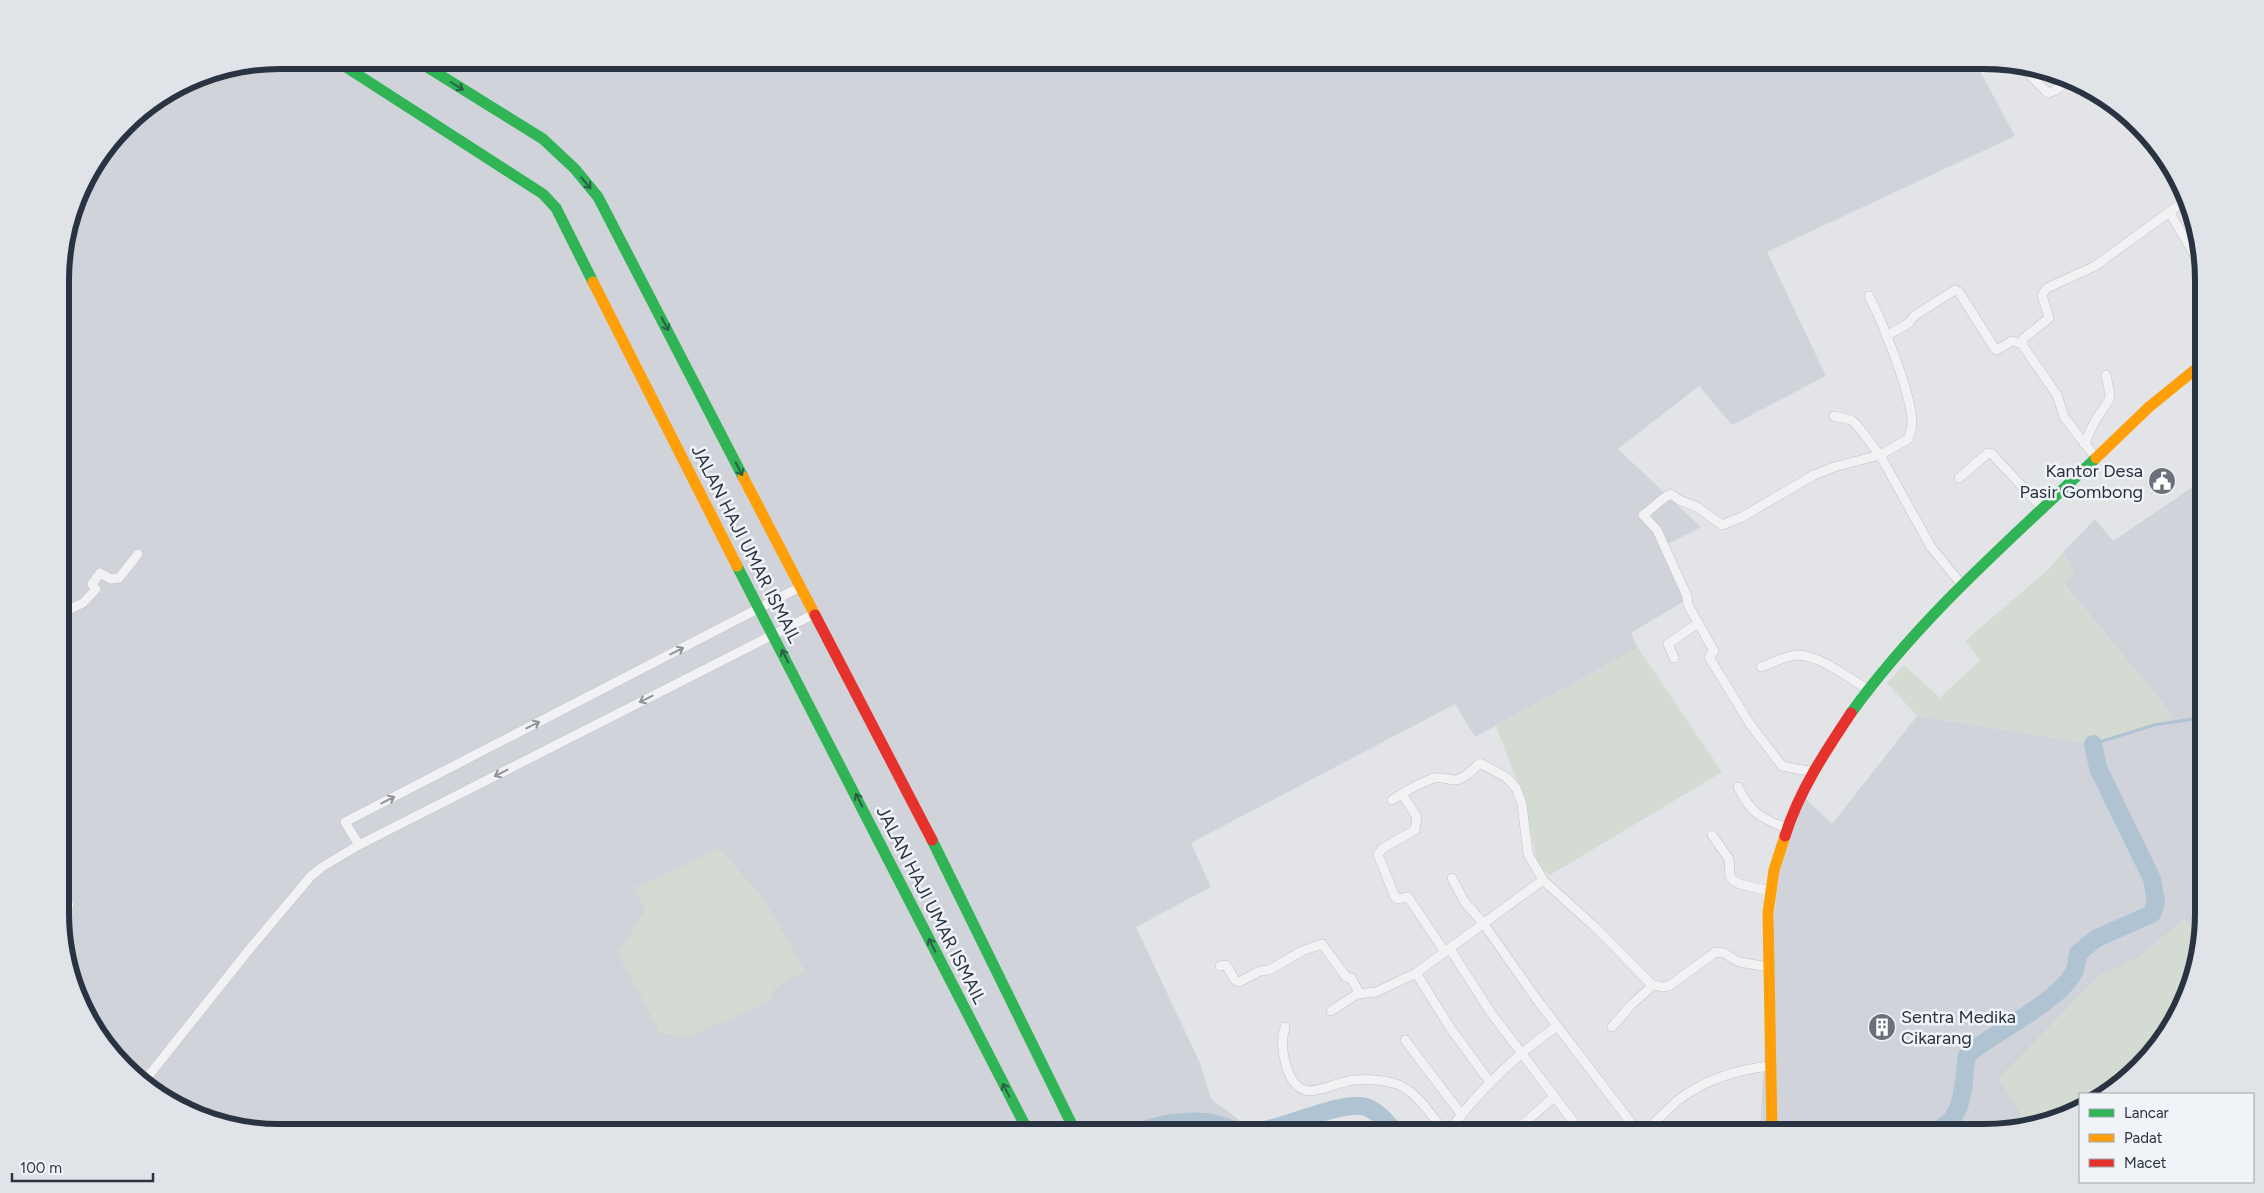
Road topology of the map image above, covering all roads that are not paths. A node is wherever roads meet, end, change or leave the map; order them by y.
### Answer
1 (349, 69) edge
2 (430, 69) edge
3 (2029, 74) edge
4 (2063, 84) edge
5 (2181, 204) edge
6 (2170, 213) junction
7 (2193, 252) edge
8 (1868, 296) dead end
9 (1886, 336) junction
10 (2022, 344) junction
11 (2195, 369) edge
12 (2106, 376) dead end
13 (1834, 416) dead end
14 (2084, 444) junction
15 (1880, 455) junction
16 (2096, 458) junction
17 (1959, 478) dead end
18 (2042, 509) junction
19 (138, 554) dead end
20 (1962, 585) junction
21 (800, 587) junction
22 (69, 605) edge
23 (760, 608) junction
24 (814, 614) junction
25 (1698, 623) junction
26 (774, 634) junction
27 (1674, 658) dead end
28 (1761, 667) dead end
29 (1870, 691) junction
30 (1814, 772) junction
31 (1738, 787) dead end
32 (1402, 794) junction
33 (1392, 800) dead end
34 (1786, 828) junction
35 (1712, 836) dead end
36 (359, 845) junction
37 (1452, 878) dead end
38 (1543, 880) junction
39 (1770, 890) junction
40 (1483, 924) junction
41 (1448, 950) junction
42 (1220, 966) dead end
43 (1768, 966) junction
44 (1416, 972) junction
45 (1654, 985) junction
46 (1360, 994) junction
47 (1330, 1012) dead end
48 (1557, 1026) junction
49 (1285, 1027) dead end
50 (1612, 1027) dead end
51 (1405, 1040) dead end
52 (1521, 1052) junction
53 (1771, 1066) junction
54 (147, 1078) edge
55 (1490, 1082) junction
56 (1554, 1097) junction
57 (1461, 1114) junction
58 (1024, 1124) edge
59 (1072, 1124) edge
60 (1439, 1124) edge
61 (1454, 1124) edge
62 (1530, 1124) edge
63 (1575, 1124) edge
64 (1632, 1124) edge
65 (1653, 1124) edge
66 (1772, 1124) edge

1 - 23 main road, JALAN HAJI UMAR ISMAIL
2 -> 21 main road, JALAN HAJI UMAR ISMAIL
3 - 4 street
5 - 6 street
6 - 7 street
6 - 10 street
8 - 9 street
9 - 10 street
9 - 15 street
10 - 14 street
11 - 16 main road
12 - 14 street
13 - 15 street
14 - 16 street
15 - 20 street
15 - 25 street
16 - 18 main road
17 - 18 street
18 - 20 main road
19 - 22 street
20 - 29 main road
21 - 23 street
21 - 24 main road, JALAN HAJI UMAR ISMAIL
23 - 26 main road, JALAN HAJI UMAR ISMAIL
36 -> 23 street
24 - 26 street
24 - 59 main road, JALAN HAJI UMAR ISMAIL
25 - 27 street
25 - 30 street
26 -> 36 street
58 -> 26 main road, JALAN HAJI UMAR ISMAIL
28 - 29 street
29 - 30 main road
30 - 34 main road
31 - 34 street
32 - 33 street
32 - 38 street
32 - 41 street
34 - 39 main road
35 - 39 street
36 - 54 street
37 - 40 street
38 - 40 street
38 - 45 street
39 - 43 main road
40 - 41 street
40 - 48 street
41 - 44 street
41 - 52 street
42 - 46 street
43 - 45 street
43 - 53 main road
44 - 46 street
44 - 55 street
45 - 50 street
46 - 47 street
48 - 52 street
48 - 64 street
49 - 60 street
51 - 57 street
52 - 55 street
52 - 56 street
53 - 65 street
53 - 66 main road
55 - 57 street
56 - 62 street
56 - 63 street
57 - 61 street

